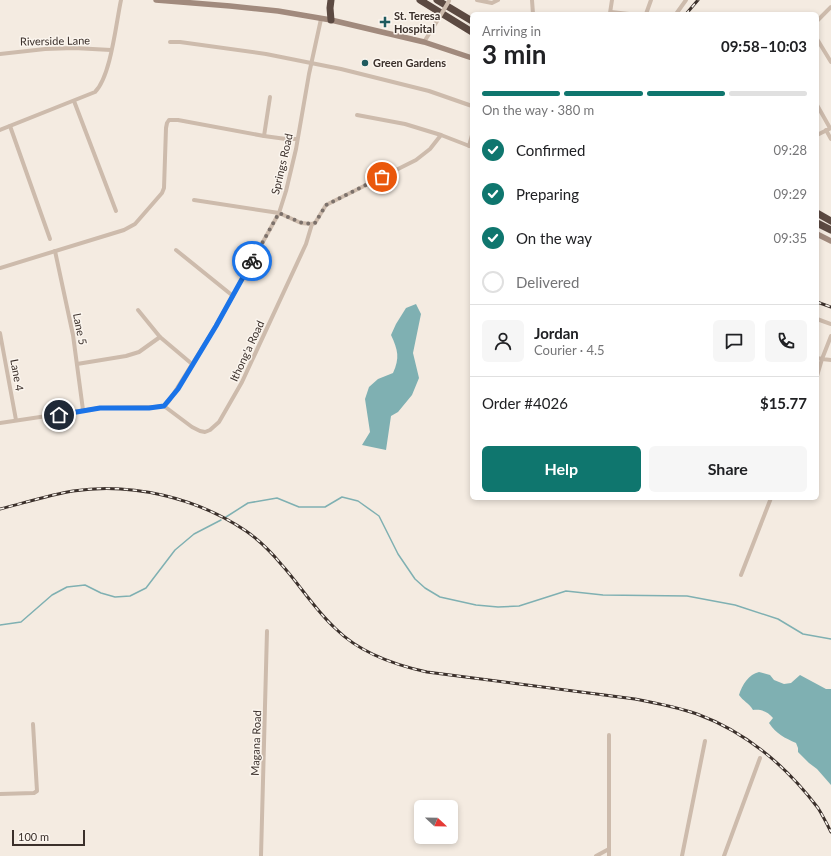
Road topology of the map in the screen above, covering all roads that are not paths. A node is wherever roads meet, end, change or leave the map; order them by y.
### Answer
1 (121, 0) edge
2 (156, 0) edge
3 (331, 0) edge
4 (420, 0) edge
5 (437, 0) edge
6 (450, 0) edge
7 (477, 0) edge
8 (498, 0) edge
9 (532, 0) edge
10 (612, 0) edge
11 (652, 0) edge
12 (686, 0) edge
13 (176, 1) edge
14 (831, 7) edge
15 (533, 12) edge
16 (610, 12) edge
17 (647, 12) edge
18 (677, 12) edge
19 (321, 18) junction
20 (819, 19) edge
21 (331, 20) junction
22 (470, 21) edge
23 (470, 31) edge
24 (170, 42) dead end
25 (424, 42) junction
26 (819, 42) edge
27 (111, 50) junction
28 (0, 54) edge
29 (470, 57) edge
30 (312, 62) junction
31 (831, 62) edge
32 (270, 97) dead end
33 (74, 101) junction
34 (470, 105) edge
35 (819, 109) edge
36 (357, 115) dead end
37 (10, 126) junction
38 (829, 129) edge
39 (0, 130) edge
40 (819, 134) edge
41 (441, 135) junction
42 (264, 136) junction
43 (297, 139) junction
44 (831, 139) edge
45 (470, 146) edge
46 (194, 200) dead end
47 (819, 209) edge
48 (116, 211) dead end
49 (279, 213) junction
50 (819, 214) edge
51 (831, 215) edge
52 (831, 221) edge
53 (312, 224) junction
54 (819, 224) edge
55 (831, 230) edge
56 (819, 235) edge
57 (50, 238) dead end
58 (831, 241) edge
59 (176, 250) dead end
60 (55, 251) junction
61 (0, 268) edge
62 (233, 296) junction
63 (138, 310) dead end
64 (819, 320) edge
65 (831, 324) edge
66 (0, 333) edge
67 (831, 336) edge
68 (160, 337) junction
69 (819, 358) edge
70 (822, 359) junction
71 (831, 360) edge
72 (77, 364) junction
73 (192, 364) junction
74 (819, 369) edge
75 (164, 406) junction
76 (83, 410) junction
77 (16, 420) junction
78 (0, 423) edge
79 (771, 500) edge
80 (741, 575) dead end
81 (267, 630) dead end
82 (34, 724) dead end
83 (609, 735) dead end
84 (705, 741) dead end
85 (760, 758) dead end
86 (0, 794) edge
87 (609, 849) junction
88 (261, 856) edge
89 (596, 856) edge
90 (609, 856) edge
91 (682, 856) edge
92 (724, 856) edge

1 - 27 street
2 - 13 main road
3 - 21 highway
4 - 23 highway
5 - 22 highway
6 - 25 street, bridge
7 - 8 street
9 - 15 street
10 - 16 street
11 - 17 street
12 - 18 street
13 - 19 main road
14 - 20 street
19 - 21 main road
19 - 30 street, Springs Road
21 - 25 main road
24 - 30 street
25 - 29 main road
26 - 31 street
27 - 28 street, Riverside Lane
27 - 33 street
30 - 34 street
30 - 43 street, Springs Road
32 - 42 street
33 - 37 street
33 - 48 street
35 - 38 street
36 - 41 street
37 - 39 street
37 - 57 street
38 - 40 street
38 - 44 street
41 - 45 street
41 - 53 street
42 - 43 street
42 - 60 street
43 - 49 street, Springs Road
46 - 49 street
47 - 51 highway
49 - 53 street
49 - 62 street, Springs Road
50 - 52 highway
53 - 75 street, Ithong'a Road
54 - 55 highway
56 - 58 main road
59 - 62 street
60 - 61 street
60 - 72 street, Lane 5
62 - 73 street, Springs Road
63 - 68 street
64 - 65 street
66 - 77 street, Lane 4
67 - 70 street
68 - 72 street
68 - 73 street
69 - 70 street
70 - 71 street
70 - 74 street
72 - 76 street, Lane 5
73 - 75 street, Springs Road
75 - 76 street
76 - 77 street
77 - 78 street
79 - 80 street
81 - 88 street, Magana Road
82 - 86 street
83 - 87 street
84 - 91 street
85 - 92 street
87 - 89 street
87 - 90 street

